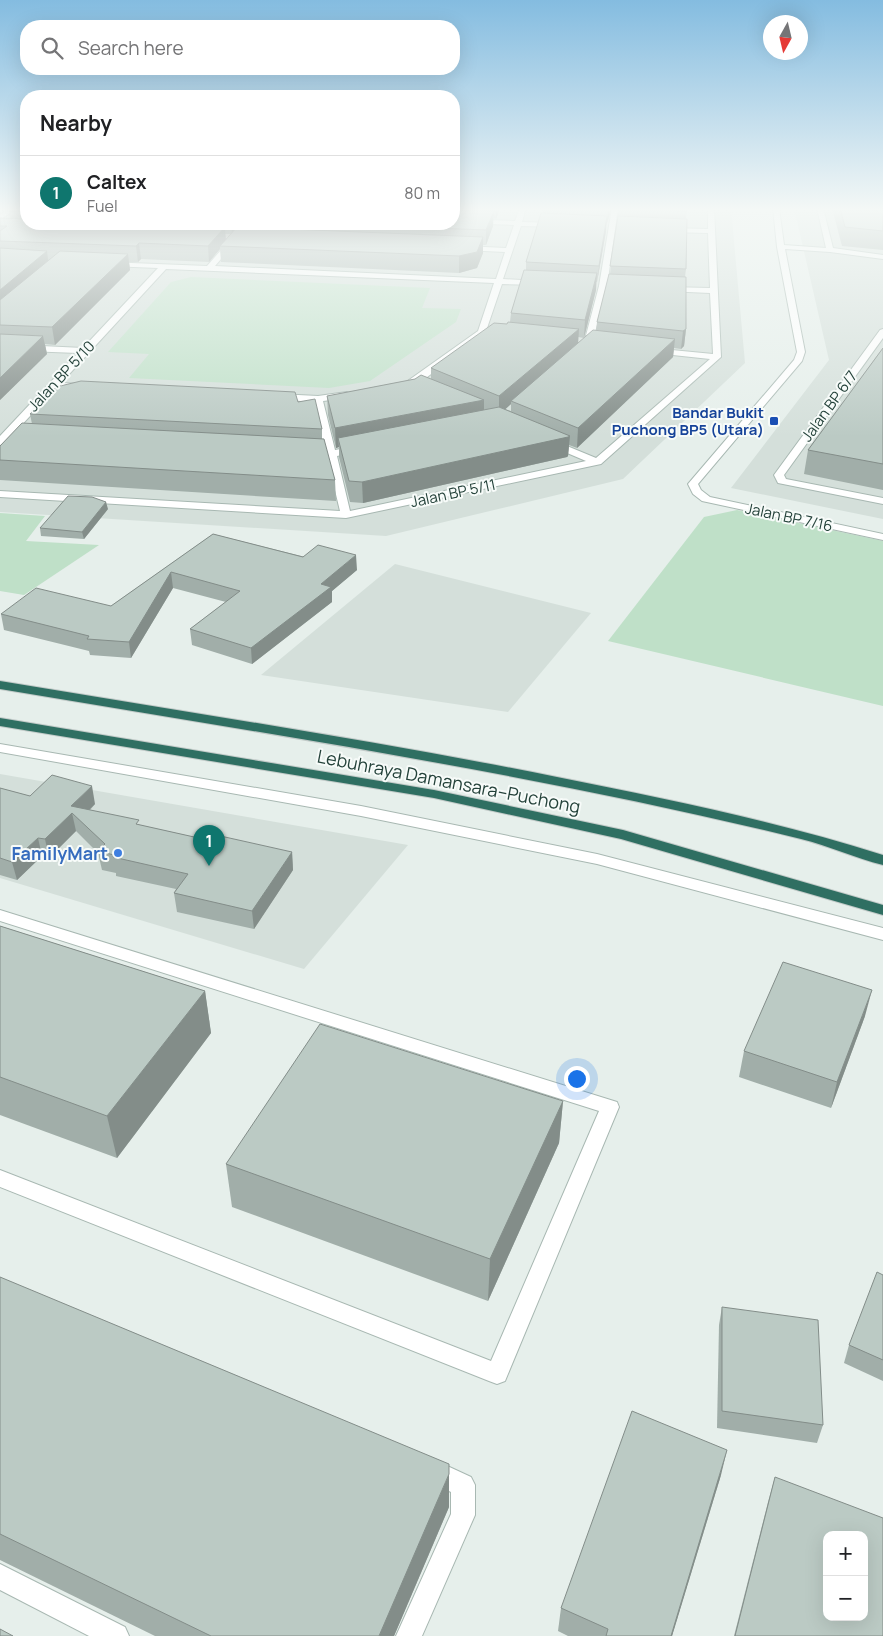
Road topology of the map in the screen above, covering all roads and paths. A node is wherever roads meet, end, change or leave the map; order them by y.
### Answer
1 (148, 284) edge
2 (498, 284) edge
3 (603, 284) edge
4 (714, 284) edge
5 (788, 284) edge
6 (659, 288) edge
7 (714, 291) junction
8 (883, 332) edge
9 (0, 347) edge
10 (643, 349) edge
11 (85, 351) junction
12 (573, 356) edge
13 (717, 357) junction
14 (53, 385) junction
15 (92, 387) edge
16 (393, 387) edge
17 (355, 393) edge
18 (268, 397) edge
19 (318, 399) junction
20 (6, 438) edge
21 (544, 440) edge
22 (369, 447) edge
23 (301, 453) edge
24 (331, 454) junction
25 (597, 462) junction
26 (883, 489) edge
27 (0, 494) edge
28 (880, 500) edge
29 (346, 515) junction
30 (883, 537) edge
31 (0, 685) edge
32 (0, 722) edge
33 (0, 748) edge
34 (883, 860) edge
35 (883, 910) edge
36 (0, 915) edge
37 (34, 926) junction
38 (883, 934) edge
39 (20, 939) edge
40 (0, 1178) edge
41 (408, 1461) edge
42 (0, 1577) edge
43 (116, 1636) edge
44 (409, 1636) edge

1 - 11 street, Jalan BP 5/10
2 - 16 street
3 - 12 street
4 - 7 street
5 - 30 street, Jalan BP 7/16
6 - 7 street
7 - 13 street
8 - 28 street, Jalan BP 6/7
9 - 11 street
10 - 13 street
11 - 14 street, Jalan BP 5/10
13 - 25 street, Jalan BP 5/11
14 - 15 street
14 - 20 street, Jalan BP 5/10
17 - 19 street
18 - 19 street
19 - 24 street
21 - 25 street
22 - 24 street
23 - 24 street
24 - 29 street
25 - 29 street, Jalan BP 5/11
26 - 28 street
27 - 29 street, Jalan BP 5/11
31 - 34 highway, Lebuhraya Damansara–Puchong
32 - 35 highway, Lebuhraya Damansara–Puchong
33 - 38 street
36 - 37 street
37 - 39 street
37 - 40 street
41 - 44 street
42 - 43 street

